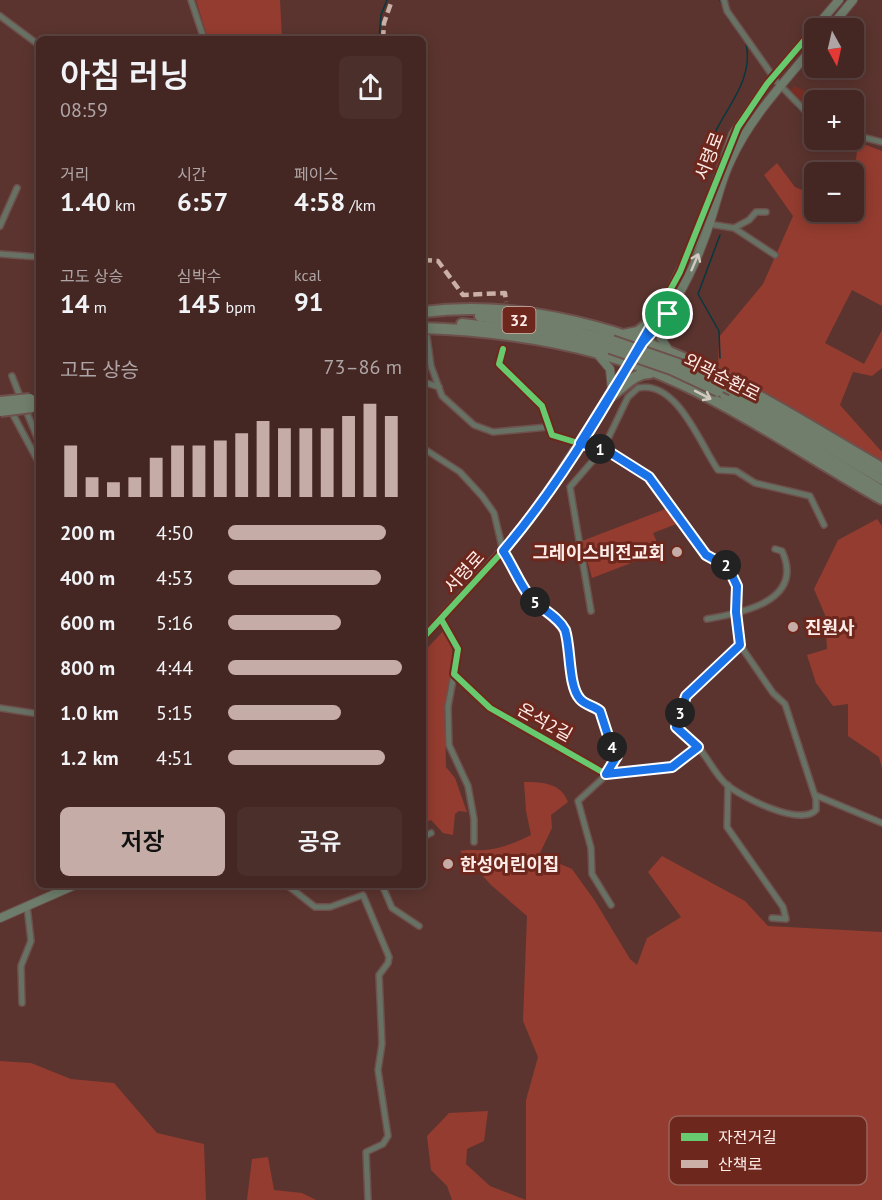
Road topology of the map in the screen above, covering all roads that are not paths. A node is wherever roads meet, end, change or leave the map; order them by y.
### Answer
1 (191, 0) edge
2 (724, 0) edge
3 (839, 0) edge
4 (853, 0) edge
5 (0, 16) edge
6 (824, 18) edge
7 (838, 18) edge
8 (203, 36) edge
9 (804, 41) edge
10 (36, 43) edge
11 (798, 48) junction
12 (804, 53) edge
13 (804, 58) edge
14 (777, 81) junction
15 (755, 100) junction
16 (764, 105) junction
17 (804, 109) edge
18 (864, 138) edge
19 (882, 142) edge
20 (17, 188) dead end
21 (766, 212) dead end
22 (709, 224) junction
23 (0, 226) edge
24 (734, 228) junction
25 (0, 254) edge
26 (775, 255) dead end
27 (36, 257) edge
28 (426, 313) edge
29 (661, 314) junction
30 (426, 323) edge
31 (426, 332) edge
32 (426, 338) edge
33 (613, 341) junction
34 (643, 342) junction
35 (503, 349) dead end
36 (598, 355) junction
37 (673, 355) junction
38 (630, 364) junction
39 (656, 374) junction
40 (12, 376) dead end
41 (426, 383) edge
42 (439, 387) junction
43 (0, 392) edge
44 (728, 393) junction
45 (610, 396) junction
46 (0, 402) edge
47 (35, 403) edge
48 (0, 411) edge
49 (548, 427) junction
50 (36, 435) edge
51 (580, 443) junction
52 (603, 449) junction
53 (426, 450) edge
54 (36, 458) edge
55 (882, 468) edge
56 (882, 479) edge
57 (882, 491) edge
58 (882, 499) edge
59 (824, 525) dead end
60 (775, 549) dead end
61 (503, 551) junction
62 (591, 611) dead end
63 (736, 612) junction
64 (441, 619) junction
65 (707, 619) dead end
66 (426, 636) edge
67 (740, 645) junction
68 (454, 674) junction
69 (0, 708) edge
70 (36, 714) edge
71 (698, 747) junction
72 (606, 774) junction
73 (728, 785) junction
74 (815, 795) junction
75 (882, 823) edge
76 (431, 833) dead end
77 (426, 836) edge
78 (474, 842) dead end
79 (68, 888) edge
80 (291, 888) edge
81 (383, 888) edge
82 (611, 905) dead end
83 (27, 906) junction
84 (0, 918) edge
85 (772, 918) dead end
86 (419, 926) dead end
87 (22, 1003) dead end
88 (368, 1200) edge

1 - 8 street
2 - 14 street
3 - 6 street, 서령로
4 - 7 street
5 - 10 street
9 - 11 street, 서령로
11 - 12 street
11 - 14 street, 서령로
13 - 14 street, 서령로
14 - 15 street, 서령로
14 - 16 street, 서령로
14 - 17 street
15 - 16 street
15 - 29 street, 서령로
16 - 22 street, 서령로
18 - 19 street
20 - 23 street
21 - 24 street
22 - 24 street
29 -> 22 street, 서령로
24 - 26 street
25 - 27 street
28 - 33 highway, 외곽순환로 / 32
29 - 33 highway
29 - 34 street, 서령로
29 - 34 street, 서령로
29 - 37 street
30 - 33 highway, 외곽순환로 / 32
31 - 36 highway
32 - 42 street
33 - 34 highway
33 - 44 highway, 외곽순환로 / 32, bridge
34 - 37 highway
34 - 38 street, 서령로
35 - 49 street
36 - 38 highway
36 - 45 street
37 - 55 highway
38 - 39 highway
38 - 45 street, 서령로
39 - 45 highway
39 -> 58 highway
40 - 50 street
41 - 42 street
42 - 49 street
43 - 54 street
44 - 56 highway, 외곽순환로 / 32
44 - 57 highway, 외곽순환로 / 32
45 - 51 street, 서령로
46 - 47 highway, bridge
47 - 48 highway, bridge
49 - 51 street
51 - 52 street
51 - 61 street, 서령로
52 - 59 street
52 - 62 street
52 - 63 street
53 - 61 street
60 - 63 street
61 - 64 street, 서령로
61 - 72 street
63 - 65 street
63 - 67 street
64 - 66 street, 서령로
64 - 68 street
67 - 71 street
67 - 74 street
68 - 72 street, 온석2길
68 - 78 street
69 - 70 street
71 - 72 street
71 - 73 street
72 - 82 street
73 - 74 street
73 - 85 street
74 - 75 street
76 - 77 street
79 - 83 street
80 - 88 street
81 - 86 street
83 - 84 street
83 - 87 street

